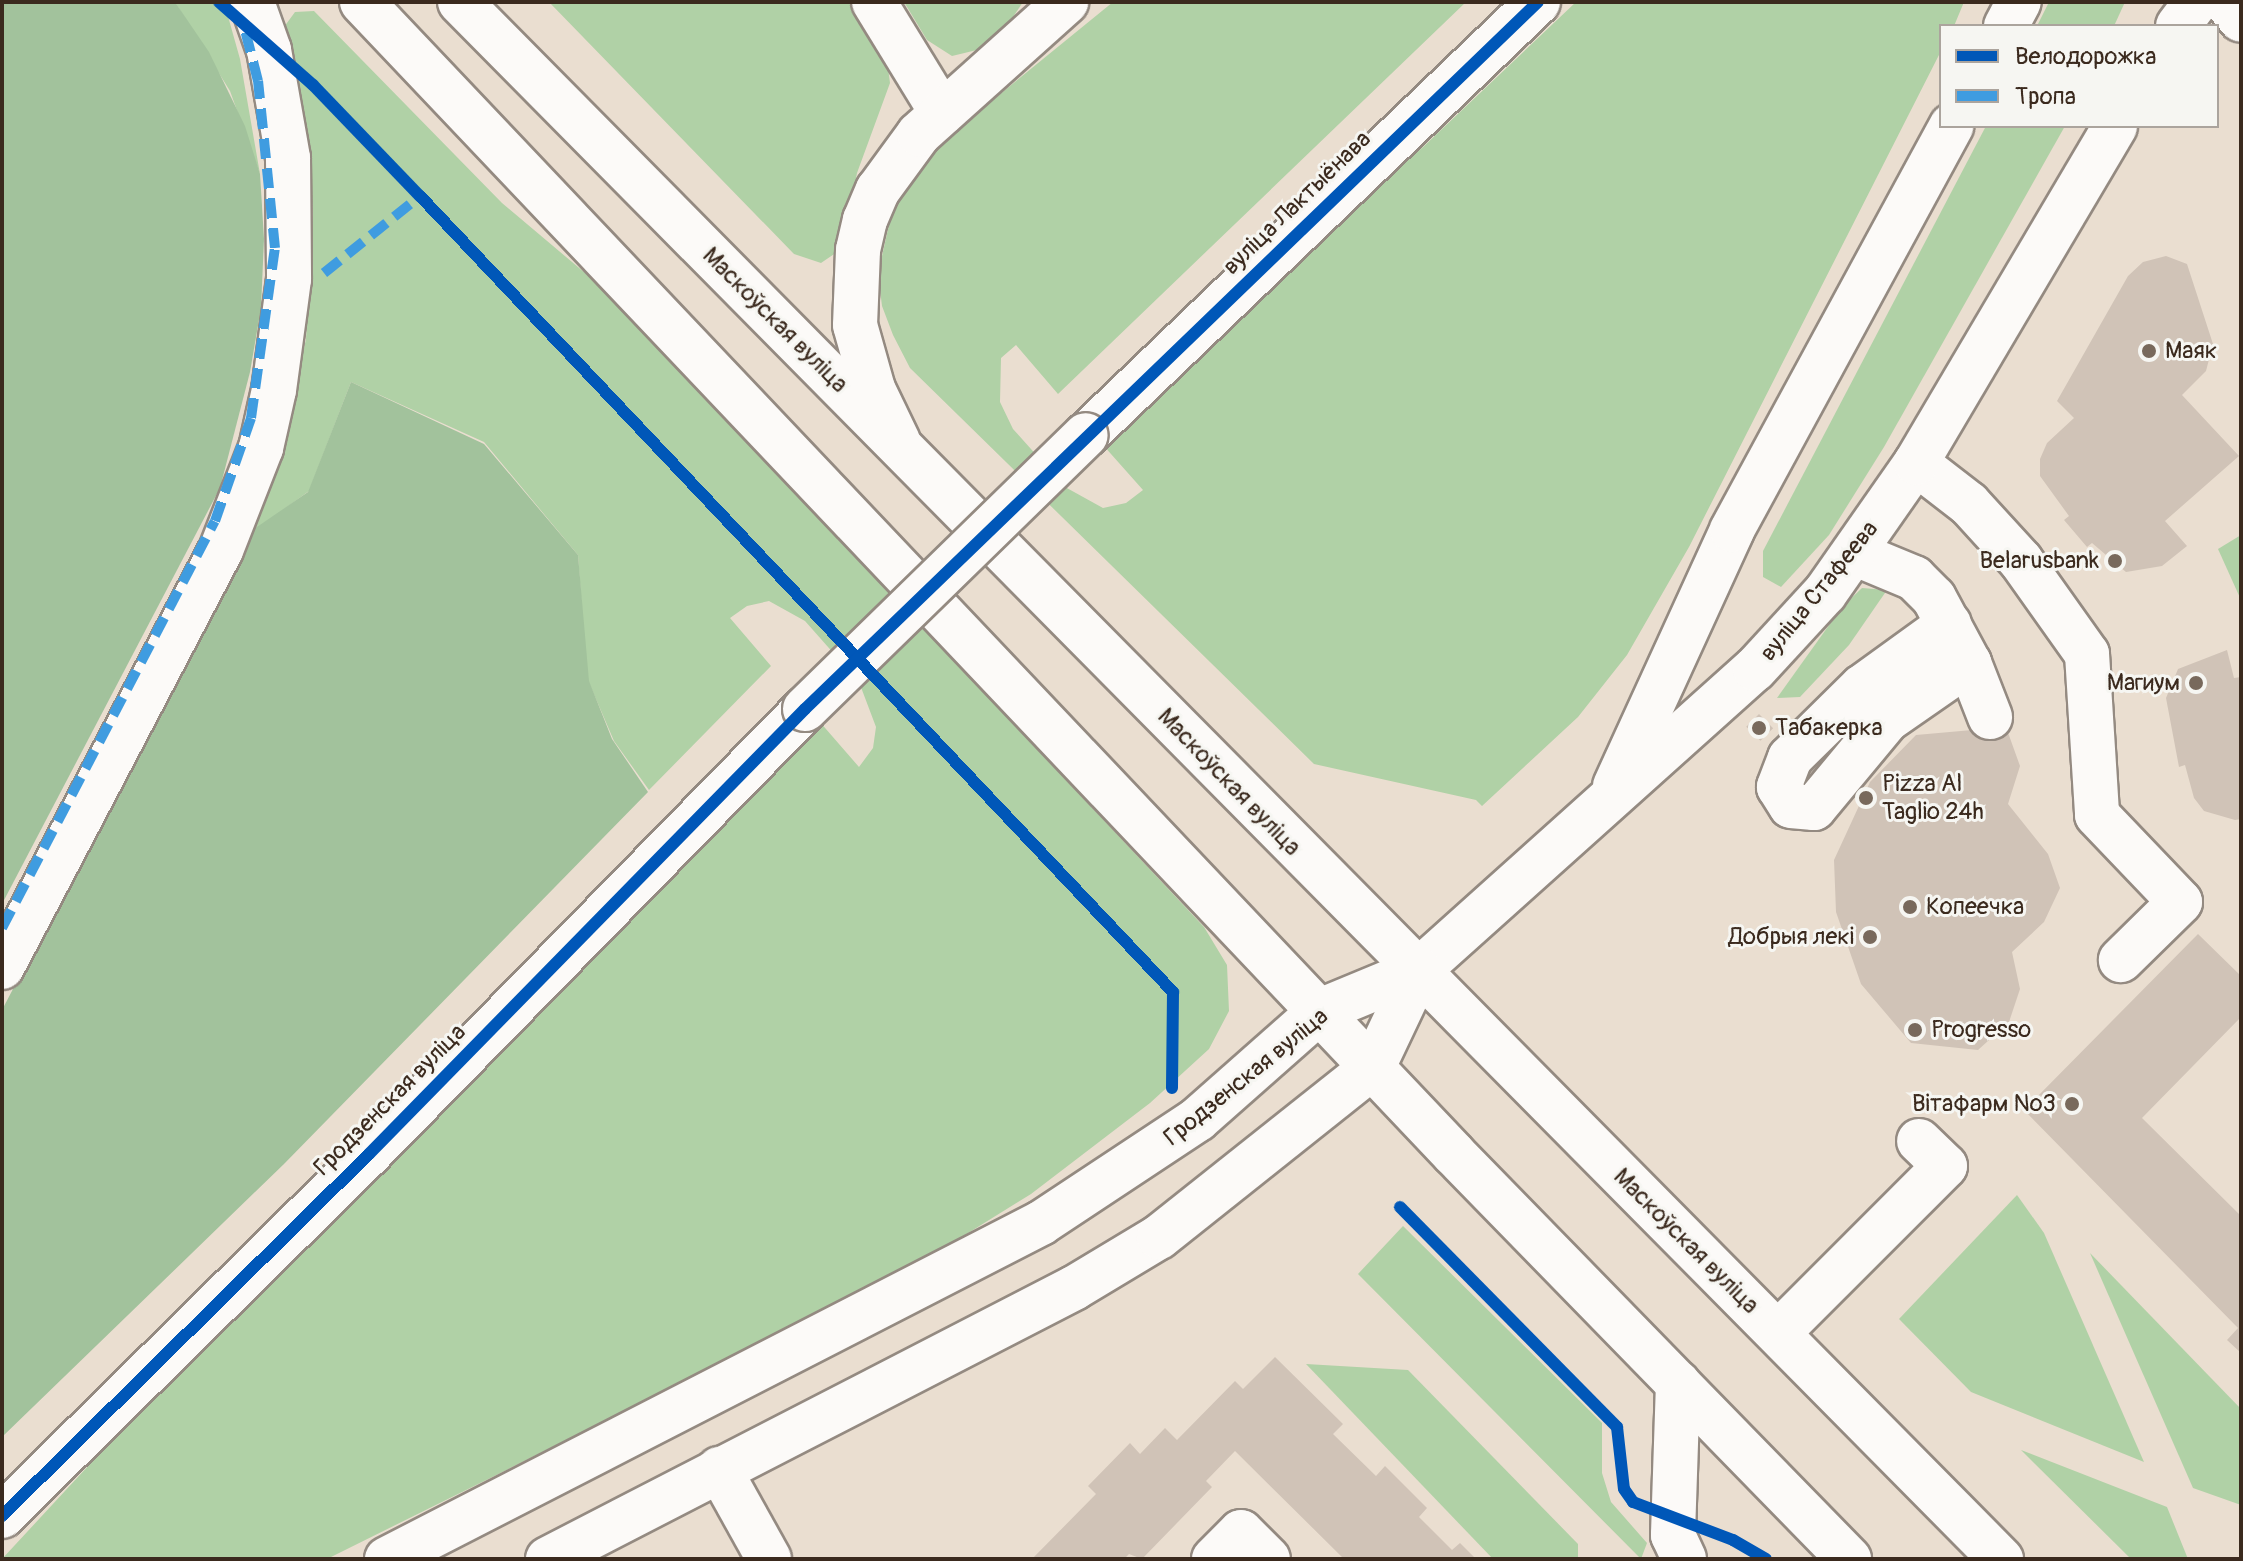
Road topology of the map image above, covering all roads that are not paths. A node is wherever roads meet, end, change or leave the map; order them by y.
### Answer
1 (252, 2) edge
2 (362, 2) edge
3 (460, 2) edge
4 (874, 2) edge
5 (1066, 2) edge
6 (1538, 2) edge
7 (2196, 2) edge
8 (2226, 2) edge
9 (2241, 20) edge
10 (2180, 24) edge
11 (942, 113) junction
12 (1950, 128) edge
13 (2114, 128) edge
14 (901, 447) junction
15 (1916, 463) junction
16 (1856, 554) junction
17 (1949, 624) junction
18 (1969, 663) junction
19 (805, 709) joint
20 (1990, 717) dead end
21 (1610, 798) junction
22 (2121, 960) dead end
23 (2, 967) edge
24 (1419, 970) junction
25 (1320, 1011) junction
26 (1373, 1067) junction
27 (1919, 1141) dead end
28 (1855, 1204) dead end
29 (1771, 1326) junction
30 (1678, 1383) junction
31 (719, 1469) junction
32 (2, 1516) edge
33 (387, 1559) edge
34 (548, 1559) edge
35 (769, 1559) edge
36 (1214, 1559) edge
37 (1268, 1559) edge
38 (1684, 1559) edge
39 (1849, 1559) edge
40 (2001, 1559) edge

1 - 23 main road
2 - 25 main road
3 - 14 main road, Маскоўская вуліца
4 - 11 main road
5 - 11 main road
6 - 19 main road, вуліца Лактыёнава, bridge
7 - 10 main road
8 - 9 main road
11 - 14 main road
12 - 21 main road
13 - 15 main road, вуліца Стафеева
14 - 24 main road, Маскоўская вуліца
15 - 16 main road, вуліца Стафеева
15 - 22 main road
16 - 17 main road
16 - 21 main road, вуліца Стафеева
17 - 18 main road
17 - 18 main road
18 - 20 main road
19 - 32 main road, Гродзенская вуліца
21 - 24 main road, вуліца Стафеева
24 - 25 main road, Гродзенская вуліца
24 - 26 main road
24 - 29 main road, Маскоўская вуліца
25 - 26 main road
25 - 33 main road, Гродзенская вуліца
26 - 30 main road
26 - 31 main road
27 - 29 main road
28 - 29 main road
29 - 40 main road, Маскоўская вуліца
30 - 38 main road
30 - 39 main road
31 - 34 main road
31 - 35 main road
36 - 37 main road

